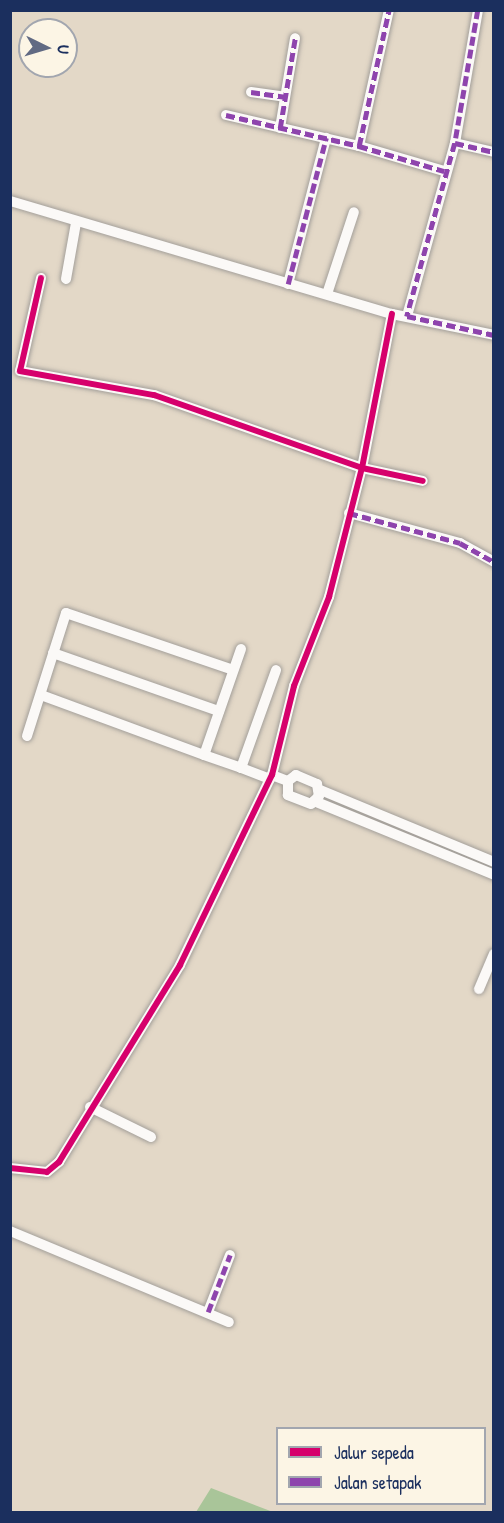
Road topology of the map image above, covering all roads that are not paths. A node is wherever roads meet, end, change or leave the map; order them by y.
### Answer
1 (389, 10) edge
2 (478, 10) edge
3 (295, 38) dead end
4 (251, 92) dead end
5 (285, 97) junction
6 (226, 115) dead end
7 (280, 128) junction
8 (326, 138) junction
9 (455, 142) junction
10 (359, 146) junction
11 (494, 152) edge
12 (444, 171) junction
13 (10, 201) edge
14 (354, 212) dead end
15 (76, 223) junction
16 (41, 278) dead end
17 (66, 279) dead end
18 (288, 284) junction
19 (327, 294) junction
20 (392, 314) junction
21 (407, 316) junction
22 (494, 334) edge
23 (15, 370) edge
24 (362, 468) junction
25 (423, 481) dead end
26 (349, 513) junction
27 (494, 562) edge
28 (241, 649) dead end
29 (53, 652) junction
30 (233, 670) junction
31 (276, 670) dead end
32 (41, 695) junction
33 (219, 711) junction
34 (27, 736) dead end
35 (204, 755) junction
36 (241, 768) junction
37 (271, 777) junction
38 (288, 781) junction
39 (318, 789) junction
40 (314, 801) junction
41 (433, 843) junction
42 (494, 862) edge
43 (494, 875) edge
44 (494, 954) edge
45 (479, 989) dead end
46 (90, 1107) junction
47 (151, 1137) dead end
48 (10, 1168) edge
49 (10, 1231) edge
50 (230, 1255) dead end
51 (208, 1312) junction
52 (229, 1322) dead end

1 - 10 street
2 - 9 street
3 - 5 street
4 - 5 street
5 - 7 street
6 - 7 street
7 - 8 street
8 - 10 street
8 - 18 street
9 - 11 street
9 - 12 street
10 - 12 street
12 - 21 street
13 - 15 street
14 - 19 street
15 - 17 street
15 - 18 street
16 - 23 street
18 - 19 street
19 - 20 street
20 - 21 street
20 - 24 street
21 - 22 street
23 - 24 street
24 - 25 street
24 - 26 street
26 - 27 street
26 - 37 street
28 - 30 street
29 - 30 street
29 - 32 street
29 - 33 street
30 - 33 street
31 - 36 street
32 - 34 street
32 - 35 street
33 - 35 street
35 - 36 street
36 - 37 street
37 - 38 street
37 - 46 street
38 - 39 street
38 - 40 street
39 - 40 street
39 - 41 street
40 - 41 street
41 - 42 street
41 - 43 street
44 - 45 street
46 - 47 street
46 - 48 street
49 - 51 street
50 - 51 street
51 - 52 street

